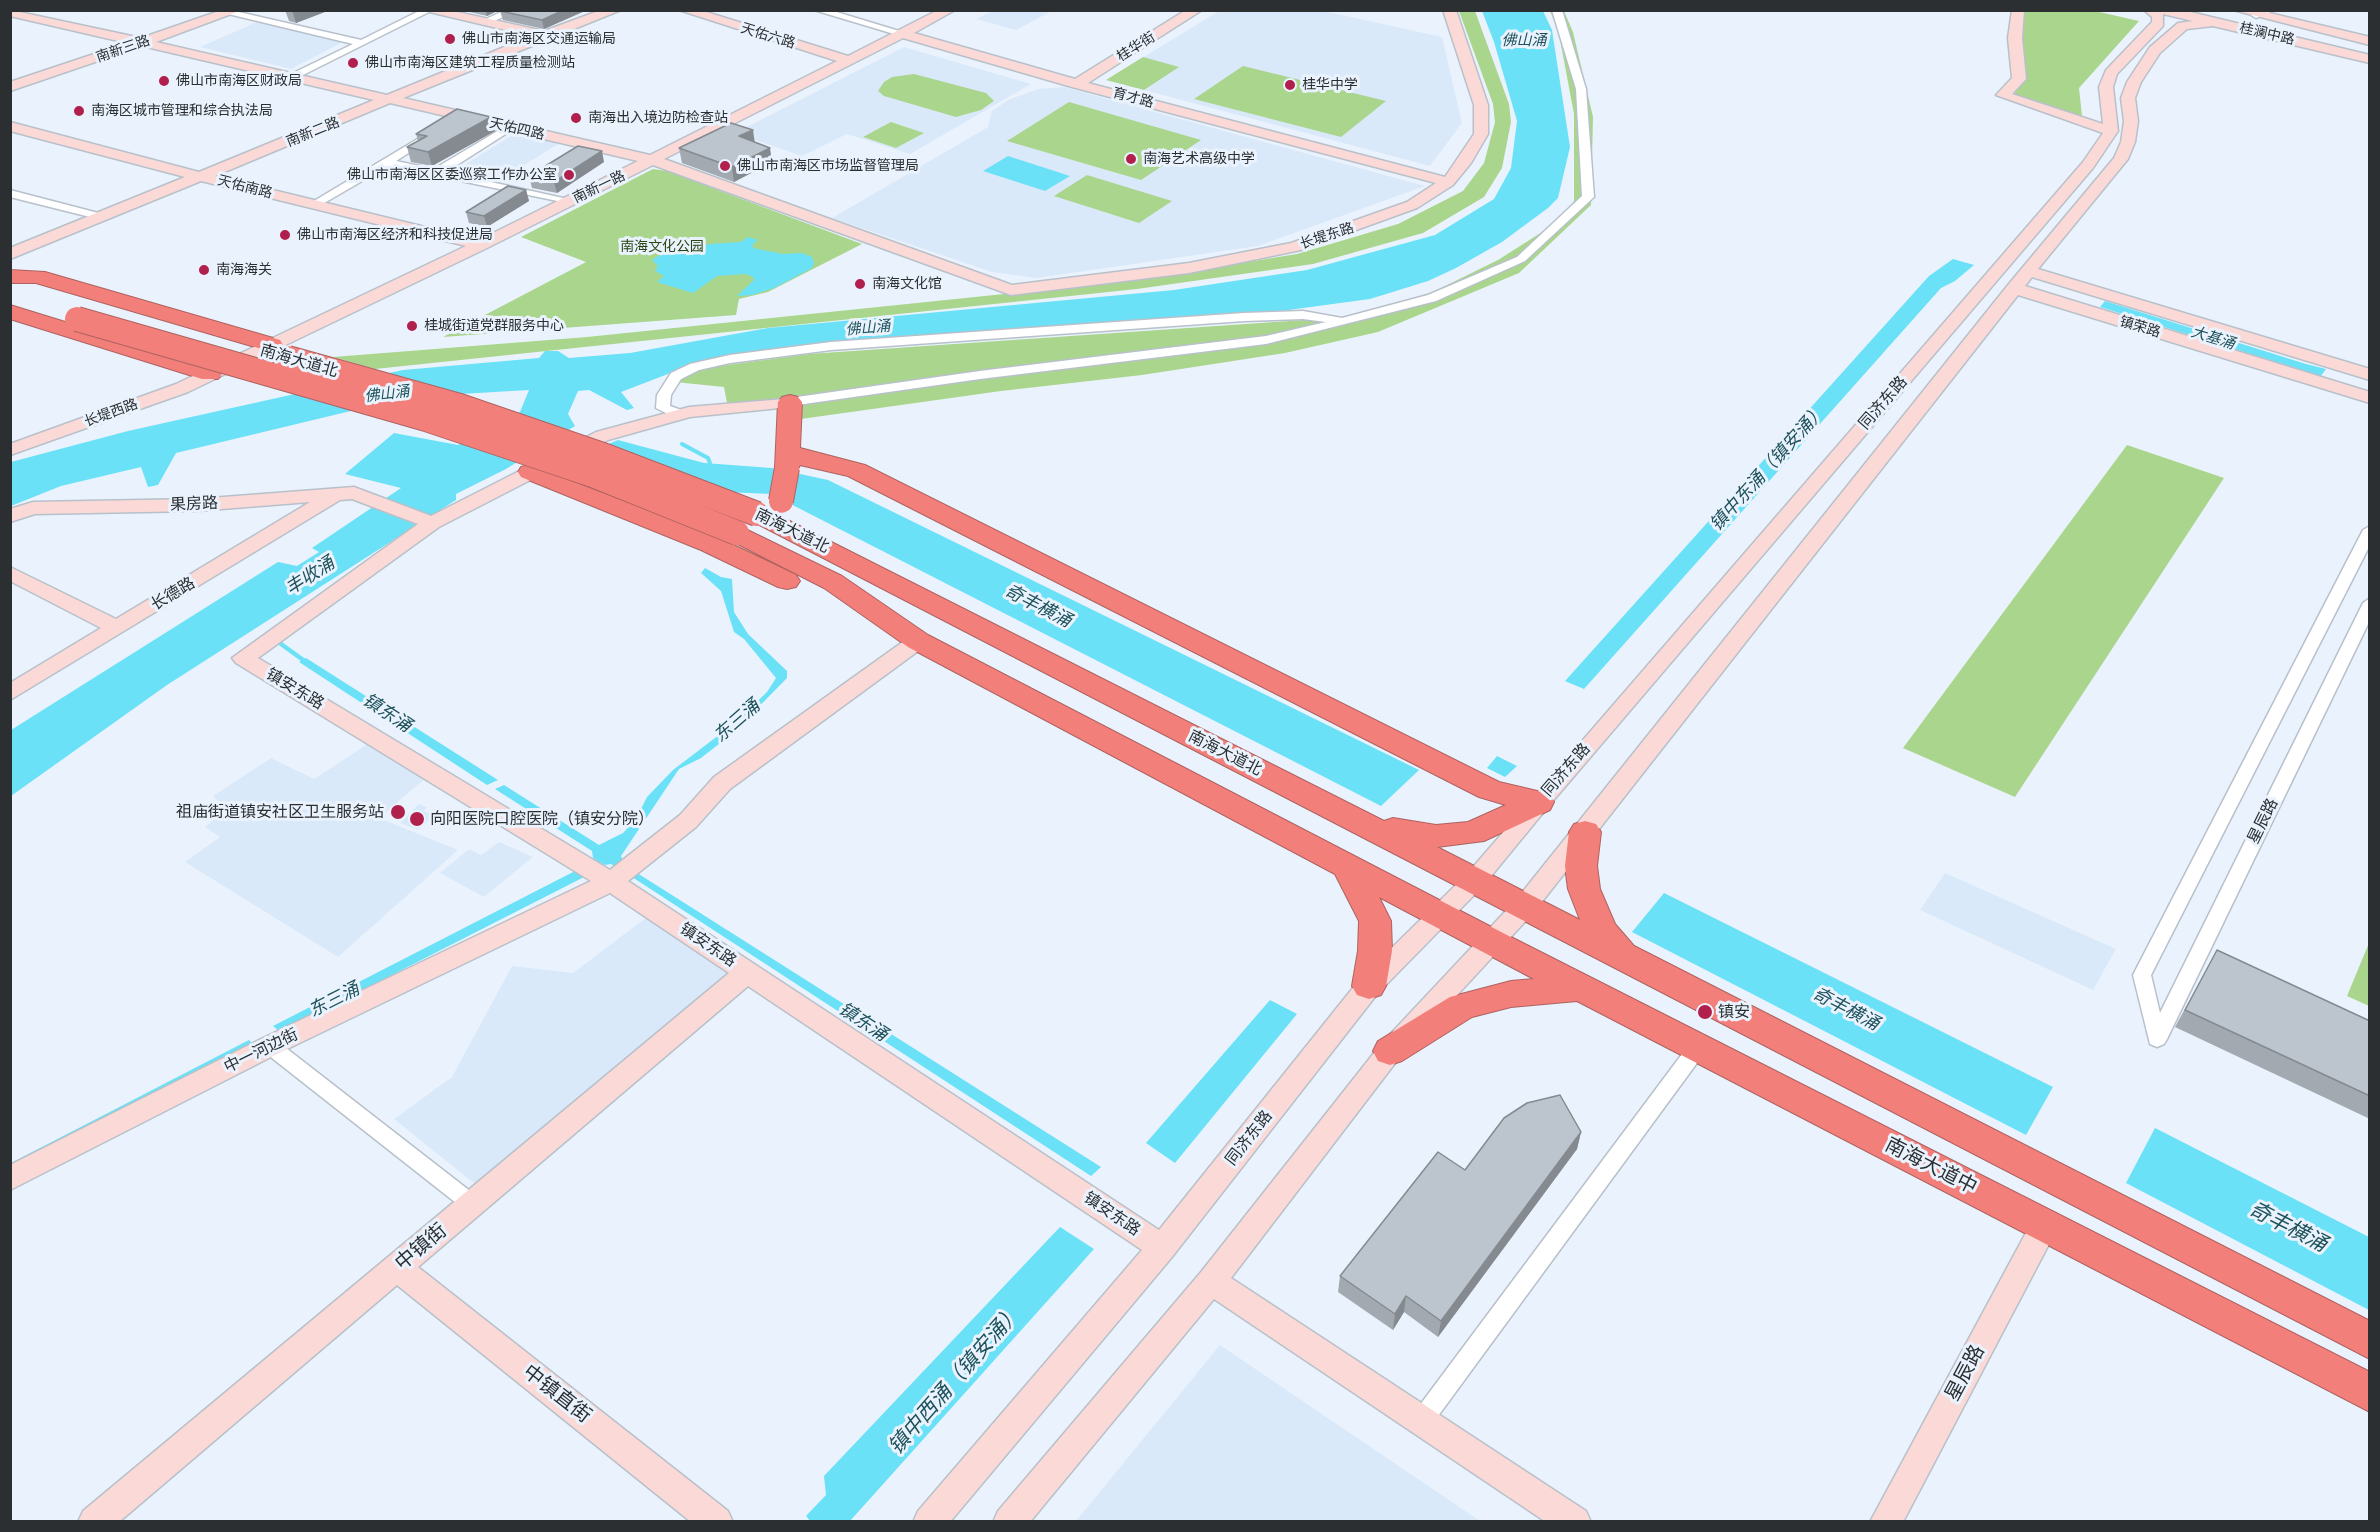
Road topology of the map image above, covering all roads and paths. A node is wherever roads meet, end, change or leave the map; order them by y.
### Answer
1 (514, 10) edge
2 (615, 10) edge
3 (685, 10) edge
4 (818, 10) edge
5 (949, 10) edge
6 (1196, 10) edge
7 (1449, 10) edge
8 (1557, 10) edge
9 (2018, 10) edge
10 (2150, 10) edge
11 (2164, 10) edge
12 (2201, 10) edge
13 (2271, 10) edge
14 (428, 11) edge
15 (10, 12) edge
16 (233, 12) edge
17 (2214, 16) edge
18 (2243, 19) edge
19 (485, 22) junction
20 (2150, 30) junction
21 (904, 34) junction
22 (545, 35) junction
23 (2370, 41) edge
24 (142, 42) junction
25 (363, 43) junction
26 (2156, 50) junction
27 (851, 61) junction
28 (2367, 61) edge
29 (291, 78) junction
30 (1077, 84) junction
31 (10, 87) edge
32 (387, 100) junction
33 (10, 126) edge
34 (510, 128) junction
35 (2111, 130) junction
36 (434, 134) edge
37 (654, 160) junction
38 (386, 162) junction
39 (436, 173) junction
40 (202, 177) junction
41 (1448, 182) junction
42 (10, 193) edge
43 (568, 202) junction
44 (315, 204) junction
45 (102, 217) junction
46 (481, 245) junction
47 (10, 254) edge
48 (2044, 254) junction
49 (2028, 271) junction
50 (10, 276) edge
51 (2014, 288) junction
52 (1011, 290) joint
53 (2116, 298) junction
54 (10, 300) edge
55 (2061, 303) junction
56 (2002, 306) junction
57 (10, 312) edge
58 (1346, 321) junction
59 (272, 345) junction
60 (246, 357) joint
61 (210, 374) junction
62 (2366, 374) edge
63 (2364, 397) edge
64 (790, 402) junction
65 (679, 414) junction
66 (10, 450) edge
67 (788, 460) junction
68 (530, 472) junction
69 (336, 495) junction
70 (10, 516) edge
71 (758, 516) junction
72 (432, 524) junction
73 (2370, 530) edge
74 (10, 573) edge
75 (2370, 603) edge
76 (885, 617) junction
77 (112, 625) junction
78 (918, 641) junction
79 (10, 682) edge
80 (10, 693) edge
81 (1539, 802) junction
82 (1365, 824) junction
83 (1585, 832) junction
84 (1345, 863) junction
85 (1475, 880) junction
86 (611, 882) junction
87 (1525, 906) junction
88 (1439, 914) junction
89 (1491, 942) junction
90 (1624, 956) junction
91 (748, 972) junction
92 (1369, 986) junction
93 (1583, 988) junction
94 (270, 1046) junction
95 (1698, 1047) junction
96 (1390, 1052) junction
97 (10, 1178) edge
98 (472, 1204) junction
99 (2045, 1225) junction
100 (1162, 1248) junction
101 (397, 1267) junction
102 (1211, 1281) junction
103 (2370, 1341) edge
104 (2370, 1393) edge
105 (1422, 1420) junction
106 (94, 1521) edge
107 (717, 1521) edge
108 (929, 1521) edge
109 (1009, 1521) edge
110 (1575, 1521) edge
111 (1886, 1521) edge

1 - 19 street
2 - 22 street, 南新二路
3 - 27 street, 天佑六路
4 - 21 street, 育才路
5 - 21 street, 南新一路
6 - 30 street, 桂华街
7 - 41 street, 长堤东路
8 - 58 street
9 - 35 street
10 - 20 street
11 - 17 street, 桂澜中路
12 - 18 street, 桂澜中路
13 - 18 street
14 - 19 street
14 - 25 street
15 - 24 street, 天佑四路
16 - 24 street, 南新三路
16 - 25 street
17 - 18 street, 桂澜中路
17 - 26 street, 同济东路
18 - 23 street
18 - 28 street, 桂澜中路
18 - 28 street
19 - 22 street
20 - 26 street
20 - 35 street
21 - 27 street, 南新一路
21 - 30 street, 育才路
22 - 32 street, 南新二路
24 - 29 street, 天佑四路
24 - 31 street, 南新三路
25 - 29 street
26 - 48 street, 同济东路
27 - 37 street, 南新一路
29 - 32 street, 天佑四路
30 - 41 street, 育才路
32 - 34 street, 天佑四路
32 - 40 street, 南新二路
33 - 40 street, 天佑南路
34 - 37 street, 天佑四路
34 - 39 street
35 - 81 street, 同济东路
36 - 38 street
37 - 43 street, 南新一路
37 - 52 street, 天佑四路
38 - 39 street
38 - 44 street
39 - 43 street
40 - 44 street, 天佑南路
40 - 45 street, 南新二路
41 - 52 street, 长堤东路
42 - 45 street
43 - 46 street, 南新一路
44 - 46 street, 天佑南路
45 - 47 street, 南新二路
46 - 59 street, 南新一路
48 - 49 street, 同济东路
48 - 53 street
49 - 51 street, 同济东路
49 - 53 street, 镇荣路
50 - 59 highway
50 - 71 highway, 南海大道北, bridge
51 - 55 street, 镇荣路
51 - 56 street, 同济东路
53 - 62 street, 镇荣路
54 - 71 highway, 南海大道北, bridge
55 - 56 street
55 - 63 street, 镇荣路
56 - 83 street, 同济东路
57 - 61 highway
58 - 64 street
58 - 65 street
59 - 60 street, 南新一路
60 - 61 street, 长堤西路
61 - 66 street, 长堤西路
62 - 63 street
64 - 65 street
64 - 67 highway
65 - 68 street
67 - 71 highway, bridge
67 - 81 highway
68 - 72 street
68 - 76 highway
69 - 70 street, 果房路
69 - 72 street, 果房路
69 - 77 street, 长德路
71 - 76 highway, 南海大道北
71 - 82 highway, 南海大道北
72 - 86 street, 镇安东路
73 - 75 street, 星辰路
74 - 77 street
76 - 78 highway, 南海大道北
77 - 79 street, 长德路
77 - 80 street, 长德路
78 - 84 highway, 南海大道北
78 - 86 street, 中一河边街
81 - 82 highway
81 - 85 street, 同济东路
82 - 85 highway, 南海大道北
83 - 87 street, 同济东路
83 - 90 highway
84 - 88 highway, 南海大道北
84 - 92 highway
85 - 87 highway, 南海大道北
85 - 88 street, 同济东路
86 - 91 street, 镇安东路
86 - 94 street, 中一河边街
87 - 89 street, 同济东路
87 - 90 highway
88 - 89 highway, 南海大道北
88 - 92 street, 同济东路
89 - 93 highway, 南海大道中
89 - 96 street, 同济东路
90 - 103 highway
91 - 98 street, 中镇街
91 - 100 street, 镇安东路
92 - 100 street, 同济东路
93 - 95 highway, 南海大道中
93 - 96 highway
94 - 97 street, 中一河边街
94 - 98 street
95 - 99 highway, 南海大道中
95 - 105 street
96 - 102 street, 同济东路
98 - 101 street, 中镇街
99 - 104 highway, 南海大道中
99 - 111 street, 星辰路
100 - 108 street, 同济东路
101 - 106 street, 中镇街
101 - 107 street, 中镇直街
102 - 105 street
102 - 109 street, 同济东路
105 - 110 street

